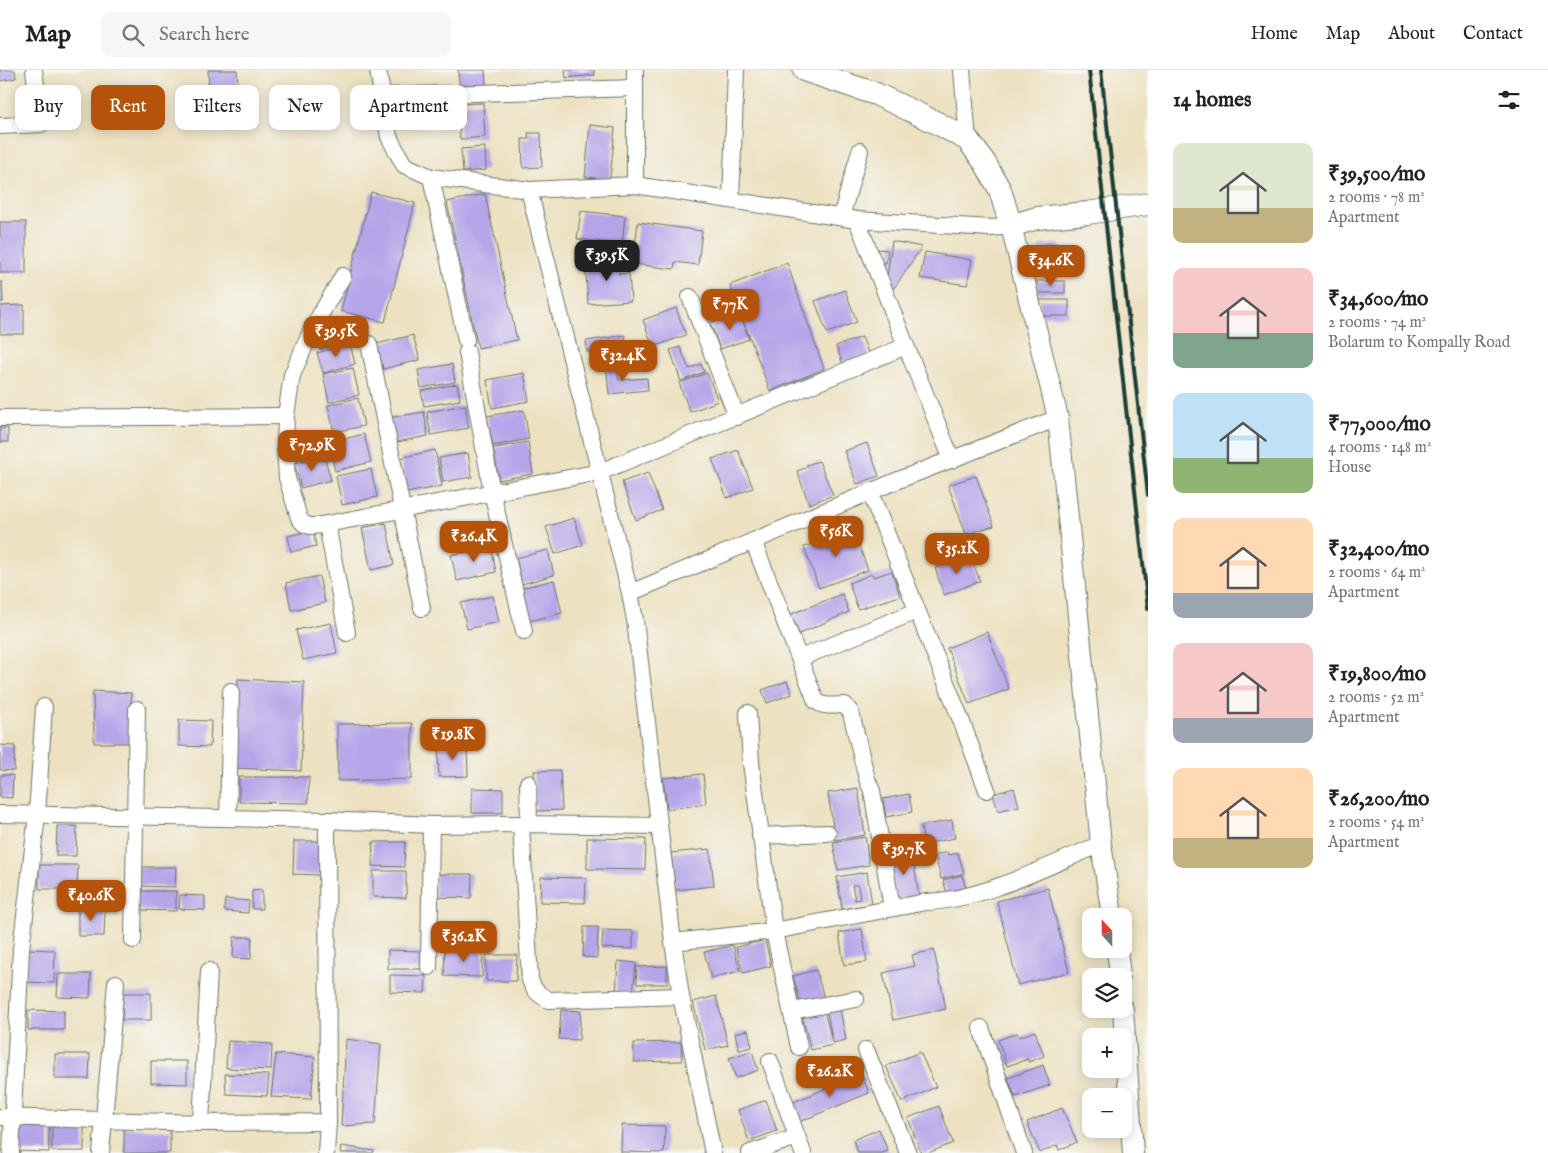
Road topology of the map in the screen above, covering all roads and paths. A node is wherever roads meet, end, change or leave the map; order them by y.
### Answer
1 (34, 70) edge
2 (378, 70) edge
3 (635, 70) edge
4 (736, 70) edge
5 (804, 70) edge
6 (962, 70) edge
7 (380, 85) edge
8 (635, 88) junction
9 (467, 93) edge
10 (0, 126) edge
11 (388, 130) edge
12 (968, 140) junction
13 (860, 151) dead end
14 (430, 177) junction
15 (635, 185) junction
16 (530, 190) junction
17 (731, 200) junction
18 (1148, 204) edge
19 (849, 218) junction
20 (1011, 226) junction
21 (343, 276) dead end
22 (690, 297) dead end
23 (369, 344) dead end
24 (906, 346) junction
25 (286, 416) junction
26 (737, 417) junction
27 (0, 418) edge
28 (1058, 418) junction
29 (952, 460) junction
30 (600, 472) junction
31 (492, 492) junction
32 (870, 492) junction
33 (402, 509) junction
34 (327, 524) junction
35 (753, 541) junction
36 (630, 593) junction
37 (422, 608) dead end
38 (917, 611) junction
39 (524, 632) dead end
40 (347, 633) dead end
41 (800, 658) junction
42 (231, 691) dead end
43 (44, 707) dead end
44 (136, 709) dead end
45 (748, 713) dead end
46 (528, 783) dead end
47 (987, 790) dead end
48 (0, 814) edge
49 (37, 815) junction
50 (135, 817) junction
51 (228, 818) junction
52 (327, 820) junction
53 (525, 824) junction
54 (431, 825) junction
55 (659, 826) junction
56 (828, 833) dead end
57 (760, 836) junction
58 (1101, 844) junction
59 (892, 908) junction
60 (1111, 908) edge
61 (774, 931) junction
62 (133, 940) dead end
63 (673, 942) junction
64 (429, 967) dead end
65 (209, 971) dead end
66 (116, 982) dead end
67 (681, 996) junction
68 (856, 1000) dead end
69 (792, 1011) junction
70 (1124, 1018) edge
71 (980, 1028) dead end
72 (799, 1046) dead end
73 (866, 1050) dead end
74 (770, 1060) dead end
75 (6, 1117) edge
76 (103, 1121) junction
77 (328, 1122) junction
78 (200, 1123) junction
79 (797, 1137) junction
80 (11, 1153) edge
81 (101, 1153) edge
82 (326, 1153) edge
83 (713, 1153) edge
84 (750, 1153) edge
85 (803, 1153) edge
86 (908, 1153) edge
87 (1024, 1153) edge
88 (1134, 1153) edge

1 - 10 street
2 - 7 street
3 - 8 street
4 - 17 street
5 - 12 main road
6 - 12 street
8 - 9 street
8 - 15 street
11 - 14 street
12 - 20 main road
13 - 19 street
14 - 16 street
14 - 31 street
15 - 16 street
15 - 17 street
16 - 30 street
17 - 19 street
18 - 20 main road
19 - 20 street
19 - 24 street
20 - 28 street
21 - 25 street
22 - 26 street
23 - 33 street
24 - 26 street
24 - 29 street
25 - 27 street
25 - 34 street
26 - 30 street
28 - 29 street
28 - 58 street
29 - 32 street
30 - 31 street
30 - 36 street
31 - 33 street
31 - 39 street
32 - 35 street
32 - 38 street
33 - 34 street
33 - 37 street
34 - 40 street
35 - 36 street
35 - 41 street
36 - 55 street
38 - 41 street
38 - 47 street
41 - 59 street
42 - 51 street
43 - 49 street
44 - 50 street
45 - 57 street
46 - 53 street
48 - 49 street
49 - 50 street
49 - 75 street
50 - 51 street
50 - 62 street
51 - 52 street
52 - 54 street
52 - 77 street
53 - 54 street
53 - 55 street
53 - 67 street
54 - 64 street
55 - 63 street
56 - 57 street
57 - 61 street
58 - 59 street
58 - 60 street
59 - 61 street
61 - 63 street
61 - 69 street
63 - 67 street
65 - 78 street
66 - 76 street
67 - 83 street
68 - 69 street
69 - 72 street
70 - 88 street
71 - 87 street
73 - 86 street
74 - 79 street
75 - 76 street
75 - 80 street
76 - 78 street
76 - 81 street
77 - 78 street
77 - 82 street
79 - 84 street
79 - 85 street

